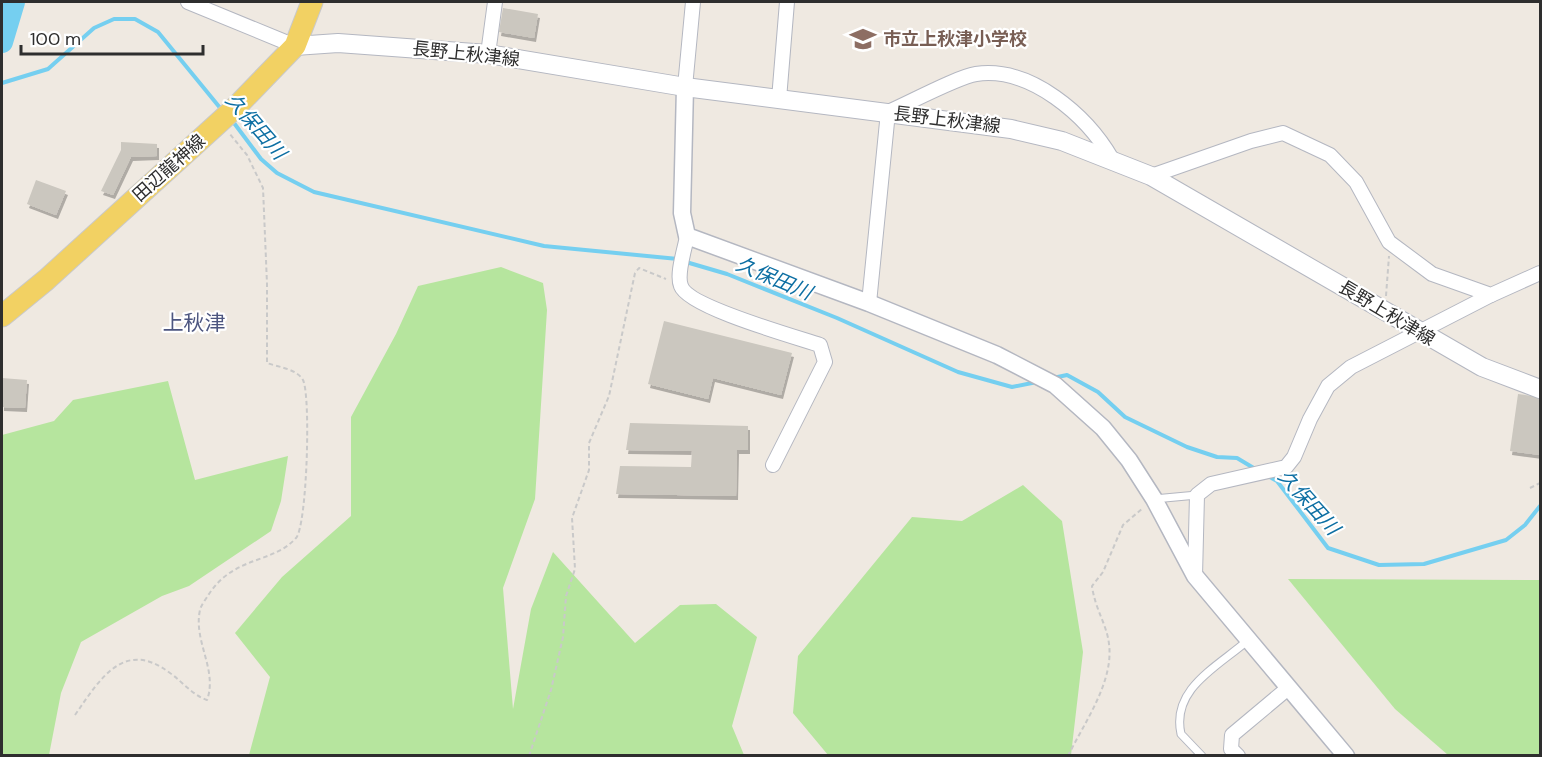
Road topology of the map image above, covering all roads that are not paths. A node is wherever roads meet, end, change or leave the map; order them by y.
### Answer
1 (188, 2) edge
2 (312, 2) edge
3 (495, 2) edge
4 (693, 2) edge
5 (787, 2) edge
6 (295, 46) junction
7 (488, 54) junction
8 (685, 87) junction
9 (779, 99) junction
10 (888, 112) junction
11 (1112, 159) junction
12 (1151, 176) junction
13 (687, 236) junction
14 (1540, 273) edge
15 (1491, 295) junction
16 (869, 303) junction
17 (2, 316) edge
18 (1419, 333) junction
19 (1540, 389) edge
20 (773, 465) dead end
21 (1197, 495) junction
22 (1154, 499) junction
23 (1195, 576) junction
24 (1247, 641) junction
25 (1287, 689) junction
26 (1202, 756) edge
27 (1238, 756) edge
28 (1346, 756) edge

1 - 6 street
2 - 6 main road, 田辺龍神線
3 - 7 street
4 - 8 street
5 - 9 street
6 - 7 main road, 長野上秋津線
6 - 17 main road, 田辺龍神線
7 - 8 main road, 長野上秋津線
8 - 9 main road, 長野上秋津線
8 - 13 street
9 - 10 main road, 長野上秋津線
10 - 11 main road, 長野上秋津線
10 - 11 street
10 - 16 street
11 - 12 main road, 長野上秋津線
12 - 15 street
12 - 18 main road, 長野上秋津線
13 - 16 street
13 - 20 street
14 - 15 street
15 - 18 street
16 - 22 street
18 - 19 main road, 長野上秋津線
18 - 21 street
21 - 22 lane
21 - 23 street
22 - 23 street
23 - 24 street
24 - 25 street
24 - 26 lane
25 - 27 street
25 - 28 street

